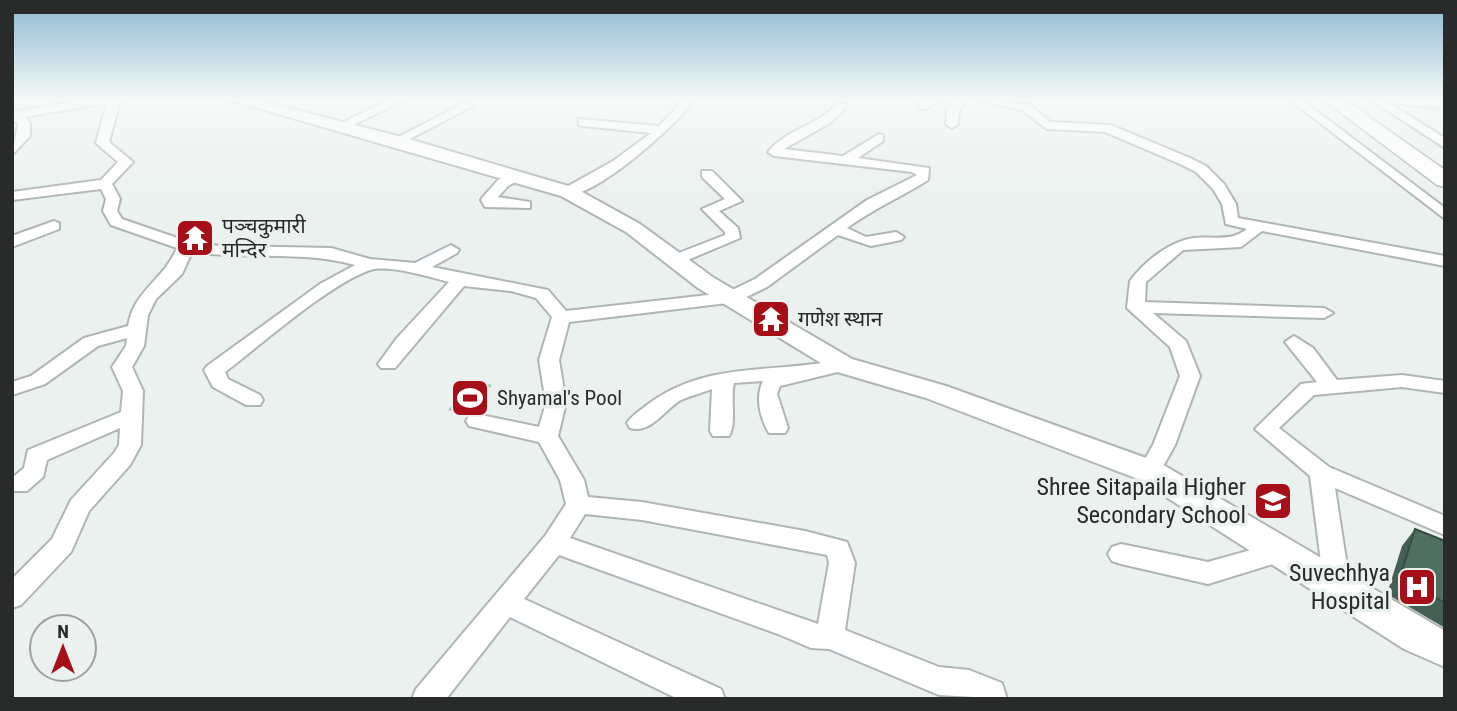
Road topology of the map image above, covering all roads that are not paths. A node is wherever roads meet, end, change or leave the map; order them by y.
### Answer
1 (24, 133) edge
2 (106, 133) edge
3 (361, 133) edge
4 (412, 133) edge
5 (655, 133) edge
6 (803, 133) edge
7 (1119, 133) edge
8 (1338, 133) edge
9 (1379, 133) edge
10 (1428, 133) edge
11 (879, 138) dead end
12 (396, 141) junction
13 (1445, 144) edge
14 (12, 151) edge
15 (844, 161) junction
16 (707, 174) dead end
17 (517, 177) junction
18 (1445, 180) edge
19 (105, 184) junction
20 (568, 192) junction
21 (12, 196) edge
22 (525, 205) dead end
23 (1445, 215) edge
24 (836, 228) junction
25 (1256, 228) junction
26 (895, 237) dead end
27 (186, 246) junction
28 (451, 250) dead end
29 (677, 259) junction
30 (1445, 261) edge
31 (369, 264) junction
32 (418, 268) junction
33 (460, 280) junction
34 (730, 298) junction
35 (1136, 308) junction
36 (1324, 313) dead end
37 (561, 317) junction
38 (138, 328) junction
39 (1294, 342) dead end
40 (388, 364) dead end
41 (843, 365) junction
42 (812, 372) junction
43 (726, 377) junction
44 (1330, 386) junction
45 (1445, 387) edge
46 (12, 389) edge
47 (253, 400) dead end
48 (130, 416) junction
49 (477, 421) dead end
50 (638, 423) dead end
51 (778, 428) dead end
52 (721, 431) dead end
53 (547, 436) junction
54 (1149, 471) junction
55 (1321, 473) junction
56 (19, 485) dead end
57 (578, 505) junction
58 (1445, 526) edge
59 (554, 544) junction
60 (1283, 551) junction
61 (1121, 554) dead end
62 (1337, 586) junction
63 (12, 597) edge
64 (506, 603) junction
65 (830, 637) junction
66 (1445, 650) edge
67 (427, 699) edge
68 (710, 699) edge
69 (992, 699) edge

1 - 14 street
2 - 19 street
3 - 12 main road
4 - 12 street
5 - 20 street
6 - 15 street
7 - 25 street
8 - 23 street
9 - 18 highway
10 - 13 street
11 - 15 street
12 - 17 main road
15 - 24 street
16 - 29 street
17 - 20 main road
17 - 22 street
19 - 21 street
19 - 27 street
20 - 29 main road
24 - 26 street
24 - 34 street
25 - 30 street
25 - 35 street
27 - 31 street
27 - 38 street
28 - 32 street
29 - 34 main road
31 - 32 street
31 - 47 street
32 - 33 street
33 - 37 street
33 - 40 street
34 - 37 street
34 - 41 main road
35 - 36 street
35 - 54 street
37 - 53 street
38 - 46 street
38 - 48 street
39 - 44 street
41 - 42 street
41 - 54 main road
42 - 43 street
42 - 51 street
43 - 50 street
43 - 52 street
44 - 45 street
44 - 55 street
48 - 56 street
48 - 63 street
49 - 53 street
53 - 57 street
54 - 60 main road
55 - 58 street
55 - 62 street
57 - 59 street
57 - 65 street
59 - 64 street
59 - 65 street
60 - 61 street
60 - 62 main road
62 - 66 main road
64 - 67 street
64 - 68 street
65 - 69 street

